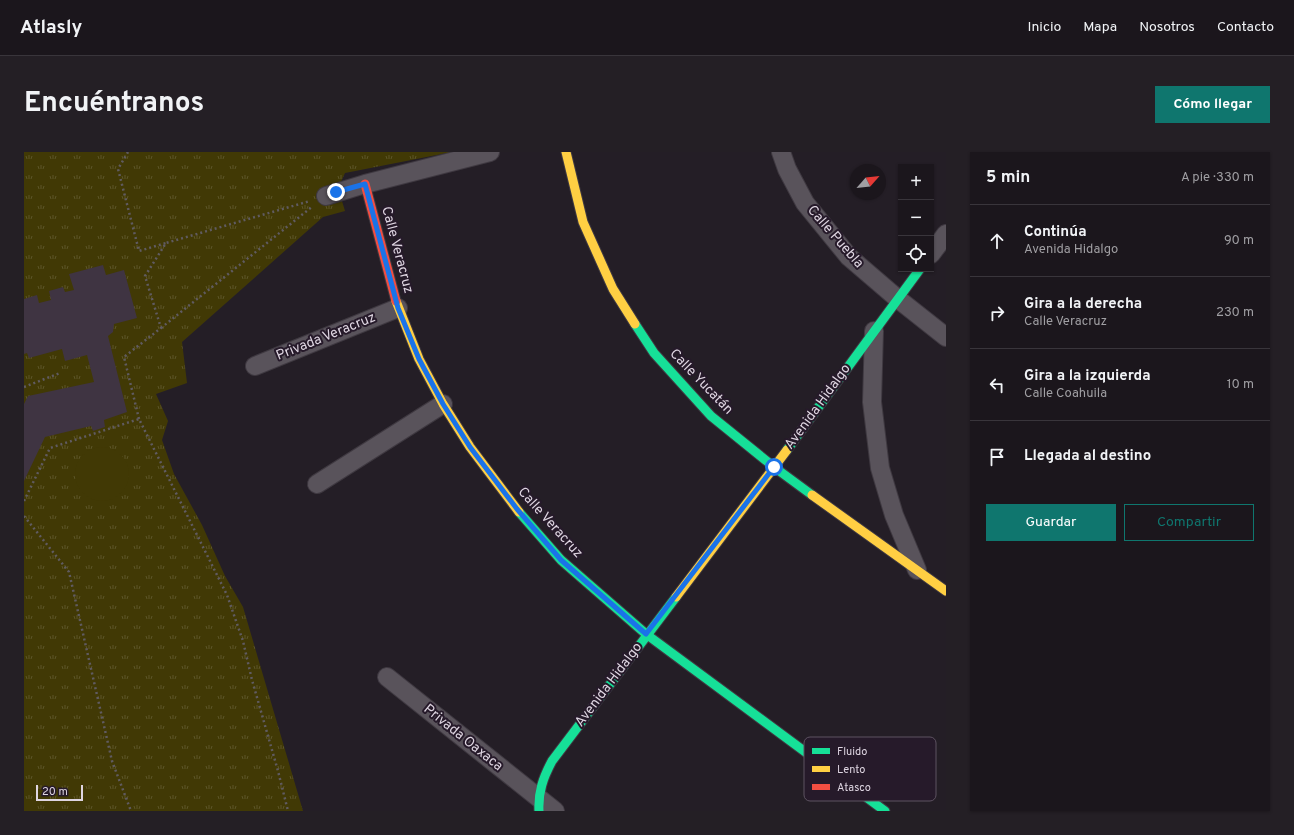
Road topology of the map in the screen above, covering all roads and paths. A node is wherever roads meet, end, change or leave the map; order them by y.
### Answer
1 (128, 152) edge
2 (490, 152) edge
3 (566, 152) edge
4 (780, 152) edge
5 (365, 184) junction
6 (326, 196) junction
7 (946, 234) edge
8 (166, 243) junction
9 (934, 250) edge
10 (918, 272) edge
11 (898, 299) junction
12 (398, 308) junction
13 (161, 328) junction
14 (874, 331) junction
15 (946, 337) edge
16 (255, 366) dead end
17 (60, 372) dead end
18 (24, 387) edge
19 (443, 404) junction
20 (139, 420) junction
21 (774, 467) junction
22 (317, 484) dead end
23 (24, 501) edge
24 (24, 516) edge
25 (917, 570) junction
26 (946, 590) edge
27 (646, 634) junction
28 (387, 677) dead end
29 (804, 751) edge
30 (871, 801) edge
31 (539, 805) edge
32 (131, 811) edge
33 (288, 811) edge
34 (555, 811) edge
35 (885, 811) edge

1 - 8 path
2 - 5 street
3 - 21 street, Calle Yucatán
4 - 11 street, Calle Puebla
5 - 6 street
5 - 12 street, Calle Veracruz
6 - 8 path
6 - 13 path
7 - 9 street
8 - 13 path
10 - 11 street, Avenida Hidalgo
11 - 14 street, Avenida Hidalgo
11 - 15 street, Calle Puebla
12 - 16 street, Privada Veracruz
12 - 19 street, Calle Veracruz
13 - 20 path
14 - 21 street, Avenida Hidalgo
14 - 25 street
17 - 18 path
19 - 22 street
19 - 27 street, Calle Veracruz
20 - 23 path
20 - 33 path
21 - 25 street, Calle Yucatán
21 - 27 street, Avenida Hidalgo
24 - 32 path
25 - 26 street, Calle Yucatán
27 - 29 street, Calle Veracruz
27 - 31 street, Avenida Hidalgo
28 - 31 street, Privada Oaxaca
30 - 35 street, Calle Veracruz
31 - 34 street, Privada Oaxaca

